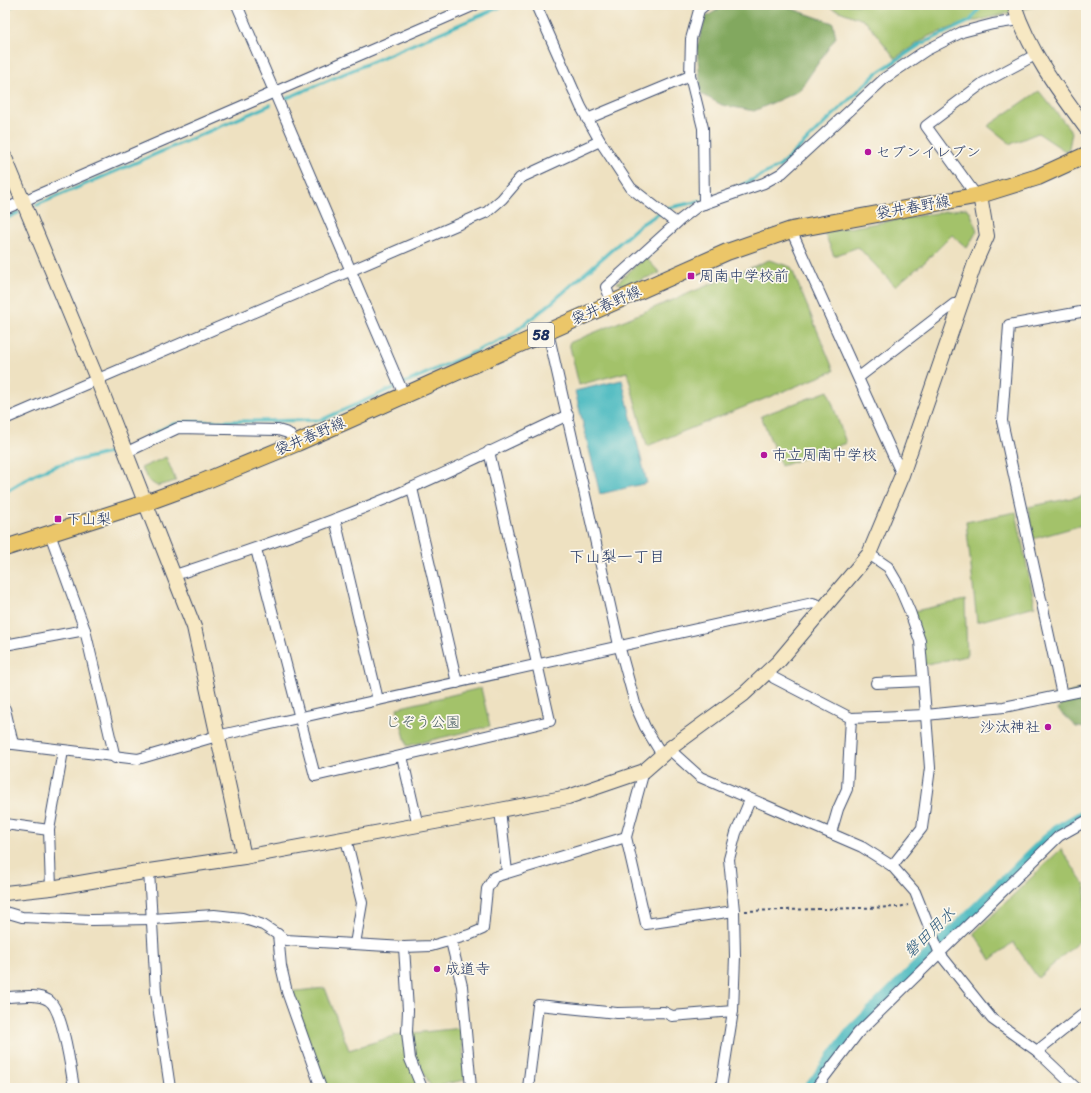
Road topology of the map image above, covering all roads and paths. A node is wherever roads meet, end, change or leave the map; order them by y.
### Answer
1 (237, 5) edge
2 (475, 5) edge
3 (536, 5) edge
4 (705, 5) edge
5 (1014, 5) edge
6 (1019, 20) junction
7 (1037, 54) junction
8 (690, 76) junction
9 (275, 93) junction
10 (587, 119) junction
11 (1086, 128) edge
12 (600, 141) junction
13 (1086, 155) edge
14 (5, 158) edge
15 (978, 195) junction
16 (24, 201) junction
17 (704, 204) junction
18 (5, 209) edge
19 (676, 223) junction
20 (791, 230) junction
21 (351, 270) junction
22 (612, 303) junction
23 (960, 305) junction
24 (1086, 311) edge
25 (548, 332) junction
26 (859, 378) junction
27 (97, 379) junction
28 (404, 395) junction
29 (568, 414) junction
30 (5, 419) edge
31 (296, 443) junction
32 (124, 449) junction
33 (489, 451) junction
34 (902, 475) junction
35 (412, 488) junction
36 (145, 503) junction
37 (335, 519) junction
38 (50, 534) junction
39 (5, 548) edge
40 (256, 549) junction
41 (869, 554) junction
42 (175, 575) junction
43 (825, 608) junction
44 (85, 630) junction
45 (5, 645) edge
46 (619, 645) junction
47 (536, 666) junction
48 (768, 671) junction
49 (923, 681) junction
50 (457, 683) junction
51 (876, 683) dead end
52 (1086, 690) edge
53 (1062, 695) junction
54 (378, 700) junction
55 (5, 710) edge
56 (926, 715) junction
57 (300, 717) junction
58 (851, 718) junction
59 (217, 736) junction
60 (9, 744) edge
61 (63, 751) junction
62 (666, 752) junction
63 (402, 756) junction
64 (116, 758) junction
65 (644, 772) junction
66 (750, 800) junction
67 (500, 810) junction
68 (1086, 821) edge
69 (5, 824) edge
70 (418, 826) junction
71 (49, 830) junction
72 (831, 834) junction
73 (626, 837) junction
74 (346, 839) junction
75 (244, 858) junction
76 (892, 866) junction
77 (149, 871) junction
78 (507, 872) junction
79 (51, 888) junction
80 (5, 892) edge
81 (919, 903) junction
82 (734, 911) junction
83 (5, 912) edge
84 (152, 919) junction
85 (278, 934) junction
86 (451, 940) junction
87 (355, 944) junction
88 (404, 947) junction
89 (940, 954) junction
90 (5, 997) edge
91 (733, 1011) junction
92 (1086, 1012) edge
93 (1037, 1051) junction
94 (74, 1088) edge
95 (170, 1088) edge
96 (320, 1088) edge
97 (422, 1088) edge
98 (471, 1088) edge
99 (528, 1088) edge
100 (721, 1088) edge
101 (816, 1088) edge
102 (1076, 1088) edge

1 - 9 street
2 - 9 street
3 - 10 street
4 - 8 street
5 - 6 street
6 - 7 street
6 - 17 street
7 - 11 street
7 - 15 street
8 - 10 street
8 - 17 street
9 - 16 street
9 - 21 street
10 - 12 street
12 - 19 street
12 - 21 street
13 - 15 main road, 袋井春野線 / 58
14 - 16 street
15 - 20 main road, 袋井春野線 / 58
15 - 23 street
16 - 18 street
16 - 27 street
17 - 19 street
19 - 22 street
20 - 22 main road, 袋井春野線 / 58
20 - 26 street
21 - 27 street
21 - 28 street
22 - 25 main road, 袋井春野線 / 58
23 - 26 street
23 - 34 street
24 - 53 street
25 - 28 main road, 袋井春野線 / 58
25 - 29 street
26 - 34 street
27 - 30 street
27 - 32 street
28 - 31 main road, 袋井春野線 / 58
29 - 33 street
29 - 46 street
31 - 32 street
31 - 36 main road, 袋井春野線 / 58
32 - 36 street
33 - 35 street
33 - 47 street
34 - 41 street
35 - 37 street
35 - 50 street
36 - 38 main road, 袋井春野線 / 58
36 - 42 street
37 - 40 street
37 - 54 street
38 - 39 main road, 袋井春野線 / 58
38 - 44 street
40 - 42 street
40 - 57 street
41 - 43 street
41 - 49 street
42 - 59 street
43 - 46 street
43 - 48 street
44 - 45 street
44 - 64 street
46 - 47 street
46 - 62 street
47 - 50 street
47 - 63 street
48 - 58 street
48 - 62 street
49 - 51 street
49 - 56 street
50 - 54 street
52 - 53 street
53 - 56 street
54 - 57 street
55 - 60 street
56 - 58 street
56 - 76 street
57 - 59 street
57 - 63 street
58 - 72 street
59 - 64 street
59 - 75 street
60 - 61 street
61 - 64 street
61 - 71 street
62 - 65 street
62 - 66 street
63 - 70 street
65 - 67 street
65 - 73 street
66 - 72 street
66 - 82 street
67 - 70 street
67 - 78 street
68 - 89 street
69 - 71 street
70 - 74 street
71 - 79 street
72 - 76 street
73 - 78 street
73 - 82 street
74 - 75 street
74 - 87 street
75 - 77 street
76 - 81 street
77 - 79 street
77 - 84 street
78 - 86 street
79 - 80 street
81 - 82 path
81 - 89 street
82 - 91 street
83 - 84 street
84 - 85 street
84 - 95 street
85 - 87 street
85 - 96 street
86 - 88 street
86 - 98 street
87 - 88 street
88 - 97 street
89 - 93 street
89 - 101 street
90 - 94 street
91 - 99 street
91 - 100 street
92 - 93 street
93 - 102 street

